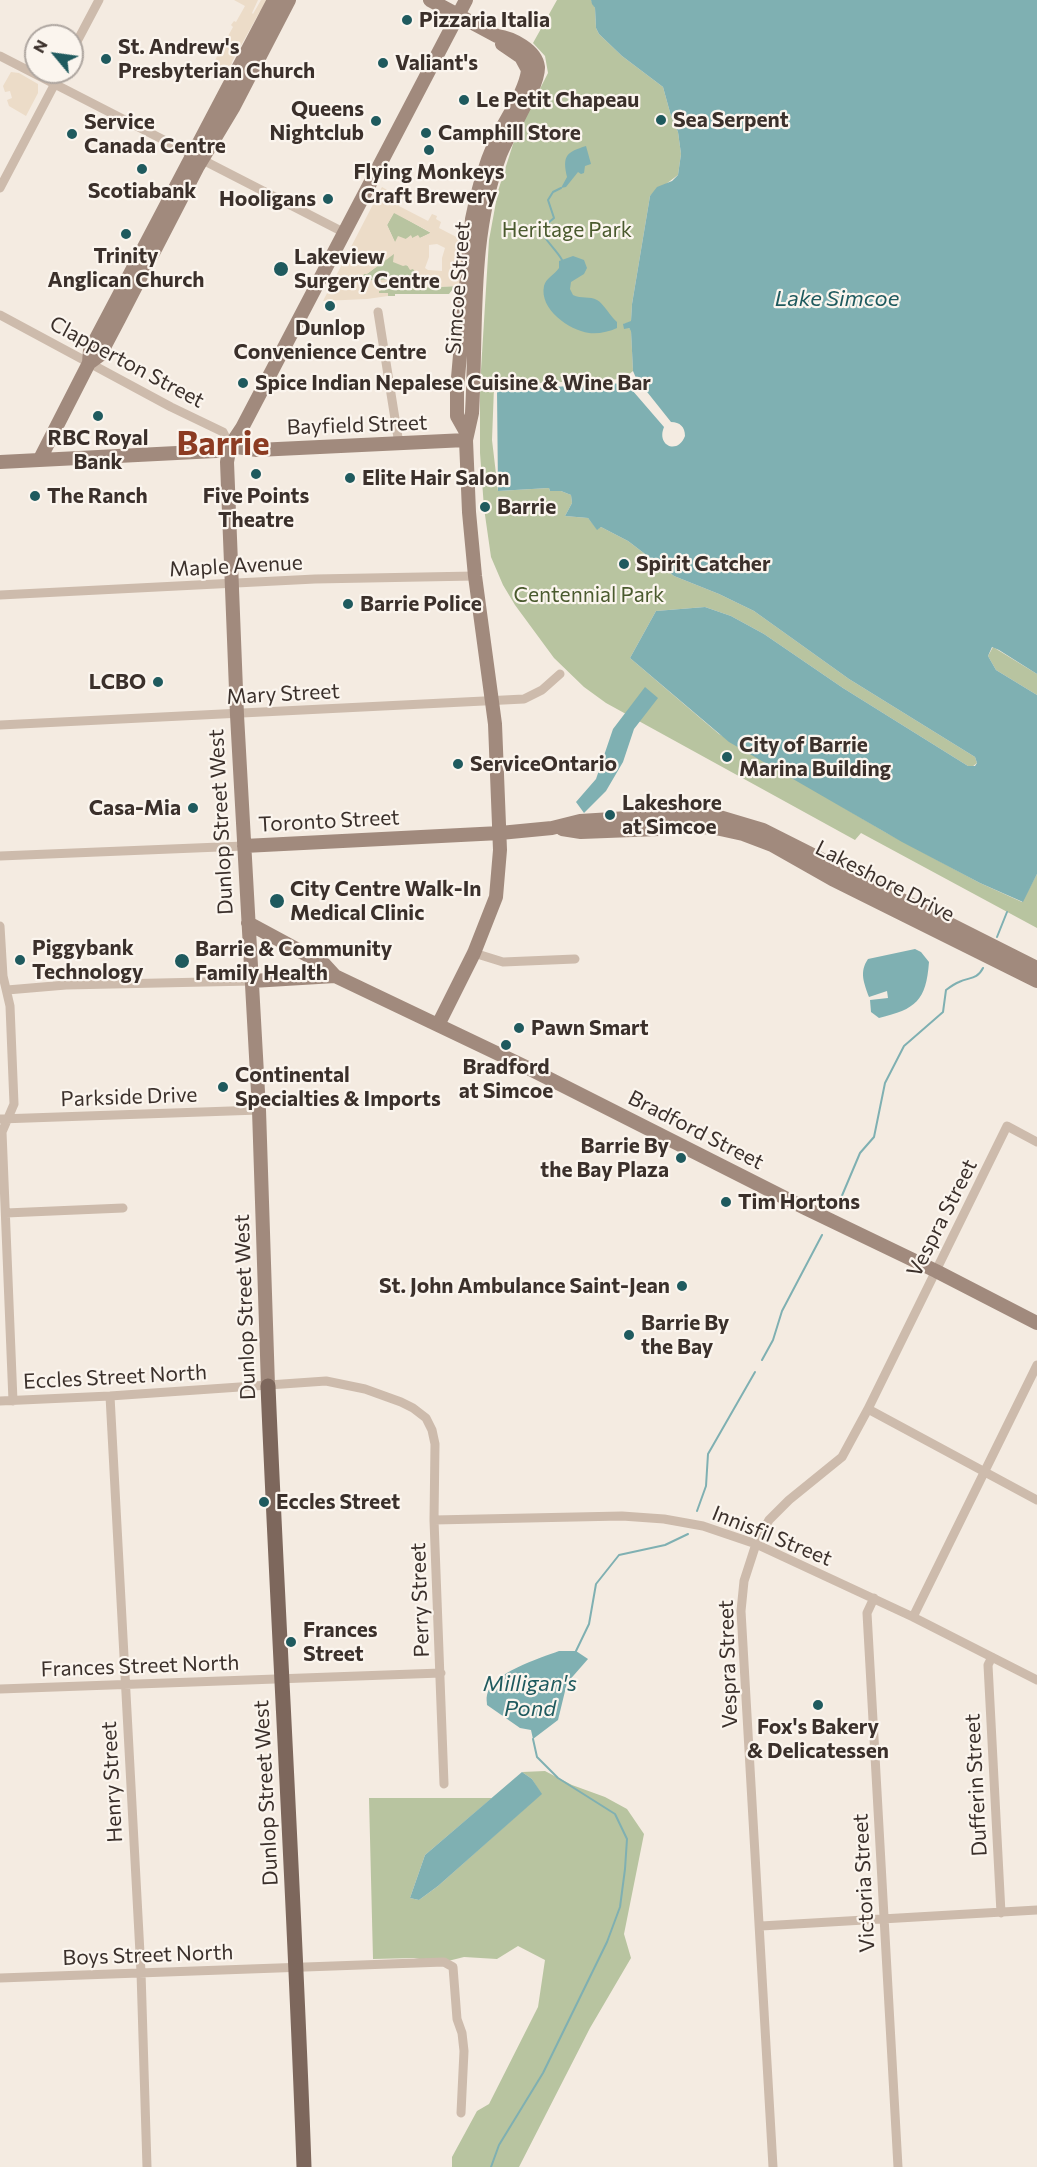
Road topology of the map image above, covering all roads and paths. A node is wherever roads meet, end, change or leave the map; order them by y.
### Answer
1 (99, 0) edge
2 (274, 0) edge
3 (289, 0) edge
4 (430, 0) edge
5 (466, 0) edge
6 (459, 14) junction
7 (84, 28) edge
8 (0, 56) edge
9 (54, 85) junction
10 (198, 157) junction
11 (0, 188) edge
12 (345, 233) junction
13 (378, 312) dead end
14 (0, 315) edge
15 (89, 363) junction
16 (466, 436) junction
17 (399, 444) junction
18 (230, 446) junction
19 (40, 459) junction
20 (0, 462) edge
21 (475, 576) junction
22 (232, 583) junction
23 (0, 595) edge
24 (560, 674) dead end
25 (492, 701) junction
26 (237, 714) junction
27 (0, 725) edge
28 (714, 821) junction
29 (500, 833) junction
30 (244, 846) junction
31 (0, 856) edge
32 (248, 923) junction
33 (0, 926) edge
34 (474, 953) junction
35 (575, 959) dead end
36 (1037, 968) edge
37 (335, 976) junction
38 (252, 981) junction
39 (1037, 981) edge
40 (7, 990) junction
41 (438, 1025) junction
42 (259, 1110) junction
43 (4, 1119) edge
44 (1037, 1142) edge
45 (123, 1208) dead end
46 (6, 1213) junction
47 (936, 1270) junction
48 (4, 1287) edge
49 (1037, 1323) edge
50 (1037, 1365) edge
51 (268, 1386) junction
52 (110, 1396) junction
53 (0, 1401) edge
54 (13, 1401) junction
55 (868, 1409) junction
56 (426, 1418) joint
57 (985, 1473) junction
58 (1037, 1500) edge
59 (435, 1520) junction
60 (756, 1544) junction
61 (874, 1598) junction
62 (913, 1617) junction
63 (992, 1657) junction
64 (441, 1673) junction
65 (281, 1679) junction
66 (1037, 1680) edge
67 (125, 1684) junction
68 (0, 1689) edge
69 (444, 1784) dead end
70 (1037, 1910) edge
71 (1000, 1913) junction
72 (884, 1918) junction
73 (761, 1926) junction
74 (297, 1968) junction
75 (141, 1972) junction
76 (0, 1978) edge
77 (461, 2113) dead end
78 (147, 2167) edge
79 (304, 2167) edge
80 (773, 2167) edge
81 (898, 2167) edge

1 - 7 street
2 - 10 main road
3 - 10 main road
4 - 6 main road, Simcoe Street
5 - 6 main road
6 - 12 main road
6 - 16 main road, Simcoe Street
8 - 9 street
9 - 10 street
9 - 11 street
10 - 12 street
10 - 15 main road
12 - 18 main road
13 - 17 street
14 - 15 street, Clapperton Street
15 - 18 street, Clapperton Street
15 - 19 main road
16 - 17 main road, Bayfield Street
16 - 21 main road, Simcoe Street
17 - 18 main road, Bayfield Street
18 - 19 main road, Bayfield Street
18 - 22 main road, Dunlop Street West
19 - 20 main road, Bayfield Street
21 - 22 street, Maple Avenue
21 - 25 main road, Simcoe Street
22 - 23 street, Maple Avenue
22 - 26 main road, Dunlop Street West
24 - 25 street, Mary Street
25 - 26 street, Mary Street
25 - 29 main road, Simcoe Street
26 - 27 street, Mary Street
26 - 30 main road, Dunlop Street West
28 - 29 main road, Toronto Street
28 - 36 main road
28 - 39 main road, Lakeshore Drive
29 - 30 main road, Toronto Street
29 - 34 main road, Simcoe Street
30 - 31 street, Toronto Street
30 - 32 main road, Dunlop Street West
32 - 37 main road, Bradford Street
32 - 38 main road, Dunlop Street West
33 - 40 street
34 - 35 street
34 - 41 main road, Simcoe Street
37 - 38 main road
37 - 41 main road, Bradford Street
38 - 40 street
38 - 42 main road, Dunlop Street West
40 - 43 street
41 - 47 main road, Bradford Street
42 - 43 street, Parkside Drive
42 - 51 main road, Dunlop Street West
43 - 46 street
44 - 47 street, Vespra Street
45 - 46 street
46 - 48 street
47 - 49 main road, Bradford Street
47 - 55 street, Vespra Street
48 - 54 street
50 - 57 street
51 - 52 street, Eccles Street North
51 - 56 street, Eccles Street North
51 - 65 main road, Dunlop Street West
52 - 54 street, Eccles Street North
52 - 67 street, Henry Street
53 - 54 street, Eccles Street North
55 - 57 street
55 - 60 street, Vespra Street
56 - 59 street, Perry Street
57 - 58 street
57 - 62 street
59 - 60 street, Innisfil Street
59 - 64 street, Perry Street
60 - 61 street, Innisfil Street
60 - 73 street, Vespra Street
61 - 62 street, Innisfil Street
61 - 72 street, Victoria Street
62 - 63 street, Innisfil Street
63 - 66 street, Innisfil Street
63 - 71 street, Dufferin Street
64 - 65 street, Frances Street North
64 - 69 street, Perry Street
65 - 67 street, Frances Street North
65 - 74 main road, Dunlop Street West
67 - 68 street, Frances Street North
67 - 75 street, Henry Street
70 - 71 street
71 - 72 street
72 - 73 street
72 - 81 street, Victoria Street
73 - 80 street, Vespra Street
74 - 75 street, Boys Street North
74 - 77 street, Boys Street North
74 - 79 main road, Dunlop Street West
75 - 76 street, Boys Street North
75 - 78 street, Henry Street

